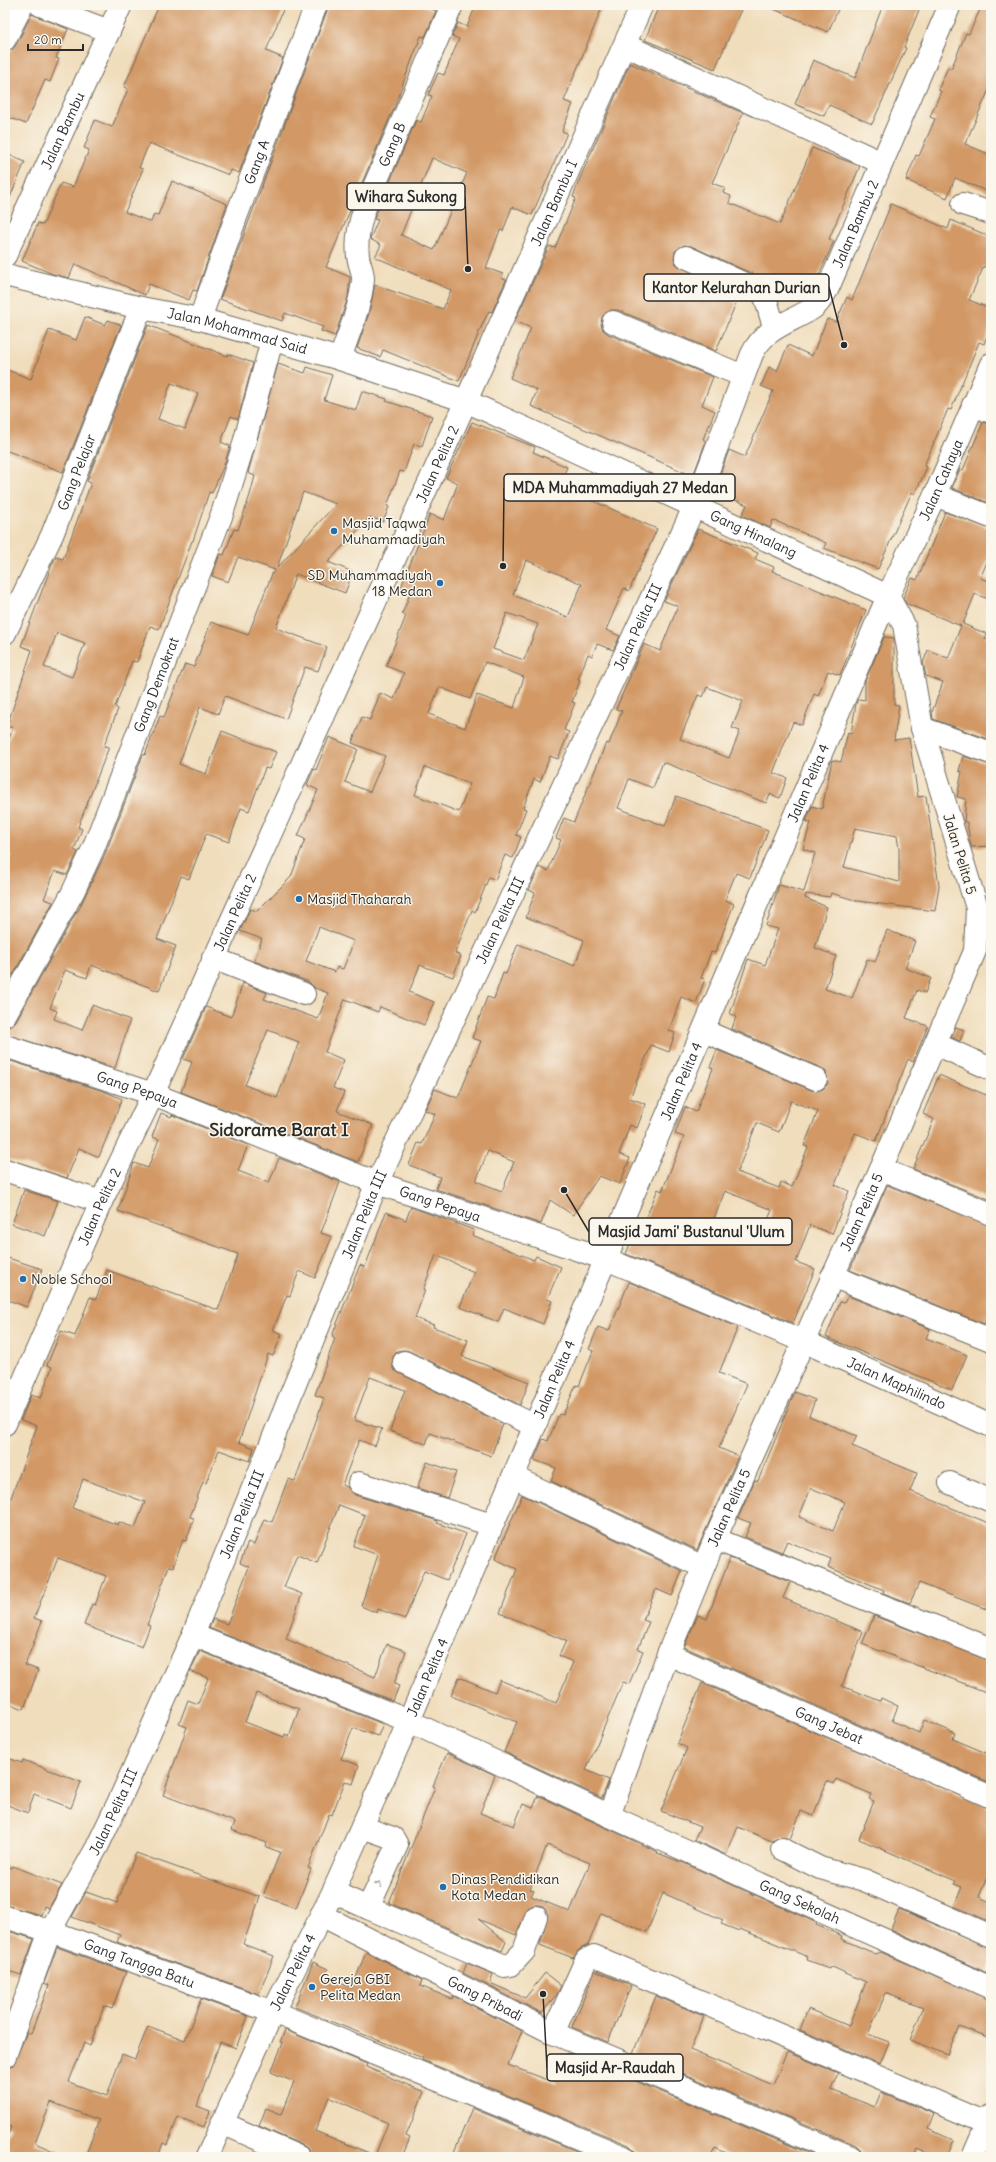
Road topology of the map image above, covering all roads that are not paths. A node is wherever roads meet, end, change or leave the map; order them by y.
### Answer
1 (22, 5) edge
2 (40, 5) edge
3 (121, 5) edge
4 (316, 5) edge
5 (452, 5) edge
6 (642, 5) edge
7 (950, 5) edge
8 (109, 31) junction
9 (5, 39) edge
10 (625, 45) junction
11 (882, 163) junction
12 (963, 204) dead end
13 (991, 214) edge
14 (5, 256) edge
15 (686, 258) dead end
16 (5, 275) edge
17 (141, 308) junction
18 (200, 319) junction
19 (613, 322) dead end
20 (774, 328) junction
21 (272, 340) junction
22 (340, 359) junction
23 (991, 364) edge
24 (743, 376) junction
25 (466, 401) junction
26 (982, 408) edge
27 (935, 495) junction
28 (695, 505) junction
29 (991, 517) edge
30 (888, 596) junction
31 (5, 633) edge
32 (922, 728) junction
33 (991, 753) edge
34 (984, 911) edge
35 (213, 958) junction
36 (304, 994) dead end
37 (5, 1015) edge
38 (704, 1030) junction
39 (936, 1044) junction
40 (5, 1046) edge
41 (991, 1069) edge
42 (816, 1079) dead end
43 (153, 1094) junction
44 (881, 1169) junction
45 (5, 1170) edge
46 (377, 1183) junction
47 (102, 1202) junction
48 (991, 1214) edge
49 (606, 1260) junction
50 (832, 1276) junction
51 (991, 1340) edge
52 (803, 1341) junction
53 (404, 1362) dead end
54 (5, 1424) edge
55 (535, 1426) junction
56 (991, 1426) edge
57 (513, 1478) junction
58 (359, 1483) dead end
59 (950, 1483) dead end
60 (991, 1501) edge
61 (492, 1525) junction
62 (714, 1539) junction
63 (703, 1567) junction
64 (193, 1635) junction
65 (991, 1649) edge
66 (668, 1654) junction
67 (409, 1721) junction
68 (991, 1797) edge
69 (609, 1816) junction
70 (362, 1826) junction
71 (782, 1849) dead end
72 (333, 1892) junction
73 (368, 1908) junction
74 (321, 1915) junction
75 (5, 1917) edge
76 (536, 1917) dead end
77 (50, 1931) junction
78 (991, 1936) edge
79 (991, 1988) edge
80 (273, 2012) junction
81 (12, 2016) edge
82 (553, 2033) junction
83 (5, 2056) edge
84 (990, 2121) edge
85 (222, 2123) junction
86 (207, 2157) edge
87 (299, 2157) edge
88 (624, 2157) edge
89 (851, 2157) edge
90 (973, 2157) edge

1 - 9 street
2 - 8 street
3 - 8 street, Jalan Bambu
4 - 18 street, Gang A
5 - 22 street, Gang B
6 - 10 street, Jalan Bambu I
7 - 11 street, Jalan Bambu 2
8 - 14 street, Jalan Bambu
10 - 11 street
10 - 25 street, Jalan Bambu I
11 - 20 street, Jalan Bambu 2
12 - 13 street
15 - 20 street
16 - 17 street, Jalan Mohammad Said
17 - 18 street, Jalan Mohammad Said
17 - 31 street, Gang Pelajar
18 - 21 street, Jalan Mohammad Said
19 - 24 street
20 - 24 street, Jalan Bambu 2
21 - 22 street, Jalan Mohammad Said
21 - 37 street, Gang Demokrat
22 - 25 street, Jalan Mohammad Said
23 - 26 street, Jalan Cahaya
24 - 28 street, Jalan Bambu 2
25 - 28 street, Gang Hinalang
25 - 35 street, Jalan Pelita 2
26 - 27 street, Jalan Cahaya
27 - 29 street
27 - 30 street, Jalan Cahaya
28 - 30 street, Gang Hinalang
28 - 46 street, Jalan Pelita III
30 - 32 street, Jalan Pelita 5
30 - 38 street, Jalan Pelita 4
32 - 33 street
32 - 34 street, Jalan Pelita 5
34 - 39 street, Jalan Pelita 5
35 - 36 street
35 - 43 street, Jalan Pelita 2
38 - 42 street
38 - 49 street, Jalan Pelita 4
39 - 41 street
39 - 44 street, Jalan Pelita 5
40 - 43 street, Gang Pepaya
43 - 46 street, Gang Pepaya
43 - 47 street, Jalan Pelita 2
44 - 48 street
44 - 50 street, Jalan Pelita 5
45 - 47 street
46 - 49 street, Gang Pepaya
46 - 64 street, Jalan Pelita III
47 - 54 street, Jalan Pelita 2
49 - 52 street, Gang Pepaya
49 - 55 street, Jalan Pelita 4
50 - 51 street
50 - 52 street, Jalan Pelita 5
52 - 56 street, Jalan Maphilindo
52 - 62 street, Jalan Pelita 5
53 - 55 street
55 - 57 street, Jalan Pelita 4
57 - 61 street, Jalan Pelita 4
57 - 63 street
58 - 61 street
59 - 60 street
61 - 67 street, Jalan Pelita 4
62 - 63 street, Jalan Pelita 5
62 - 65 street
63 - 66 street, Jalan Pelita 5
64 - 67 street, Gang Sekolah
64 - 77 street, Jalan Pelita III
66 - 68 street, Gang Jebat
66 - 69 street, Jalan Pelita 5
67 - 69 street, Gang Sekolah
67 - 70 street, Jalan Pelita 4
69 - 79 street, Gang Sekolah
70 - 72 street, Jalan Pelita 4
73 -> 70 street
71 - 78 street
72 - 73 street
72 - 74 street, Jalan Pelita 4
73 - 76 street
74 - 80 street, Jalan Pelita 4
74 - 82 street, Gang Pribadi
75 - 77 street, Gang Tangga Batu
77 - 80 street, Gang Tangga Batu
77 - 81 street, Jalan Pelita III
80 - 85 street, Jalan Pelita 4
80 - 88 street, Gang Tangga Batu
81 - 83 street, Jalan Pelita III
82 - 84 street
82 - 89 street, Gang Pribadi
84 - 90 street
85 - 86 street, Jalan Pelita 4
85 - 87 street

